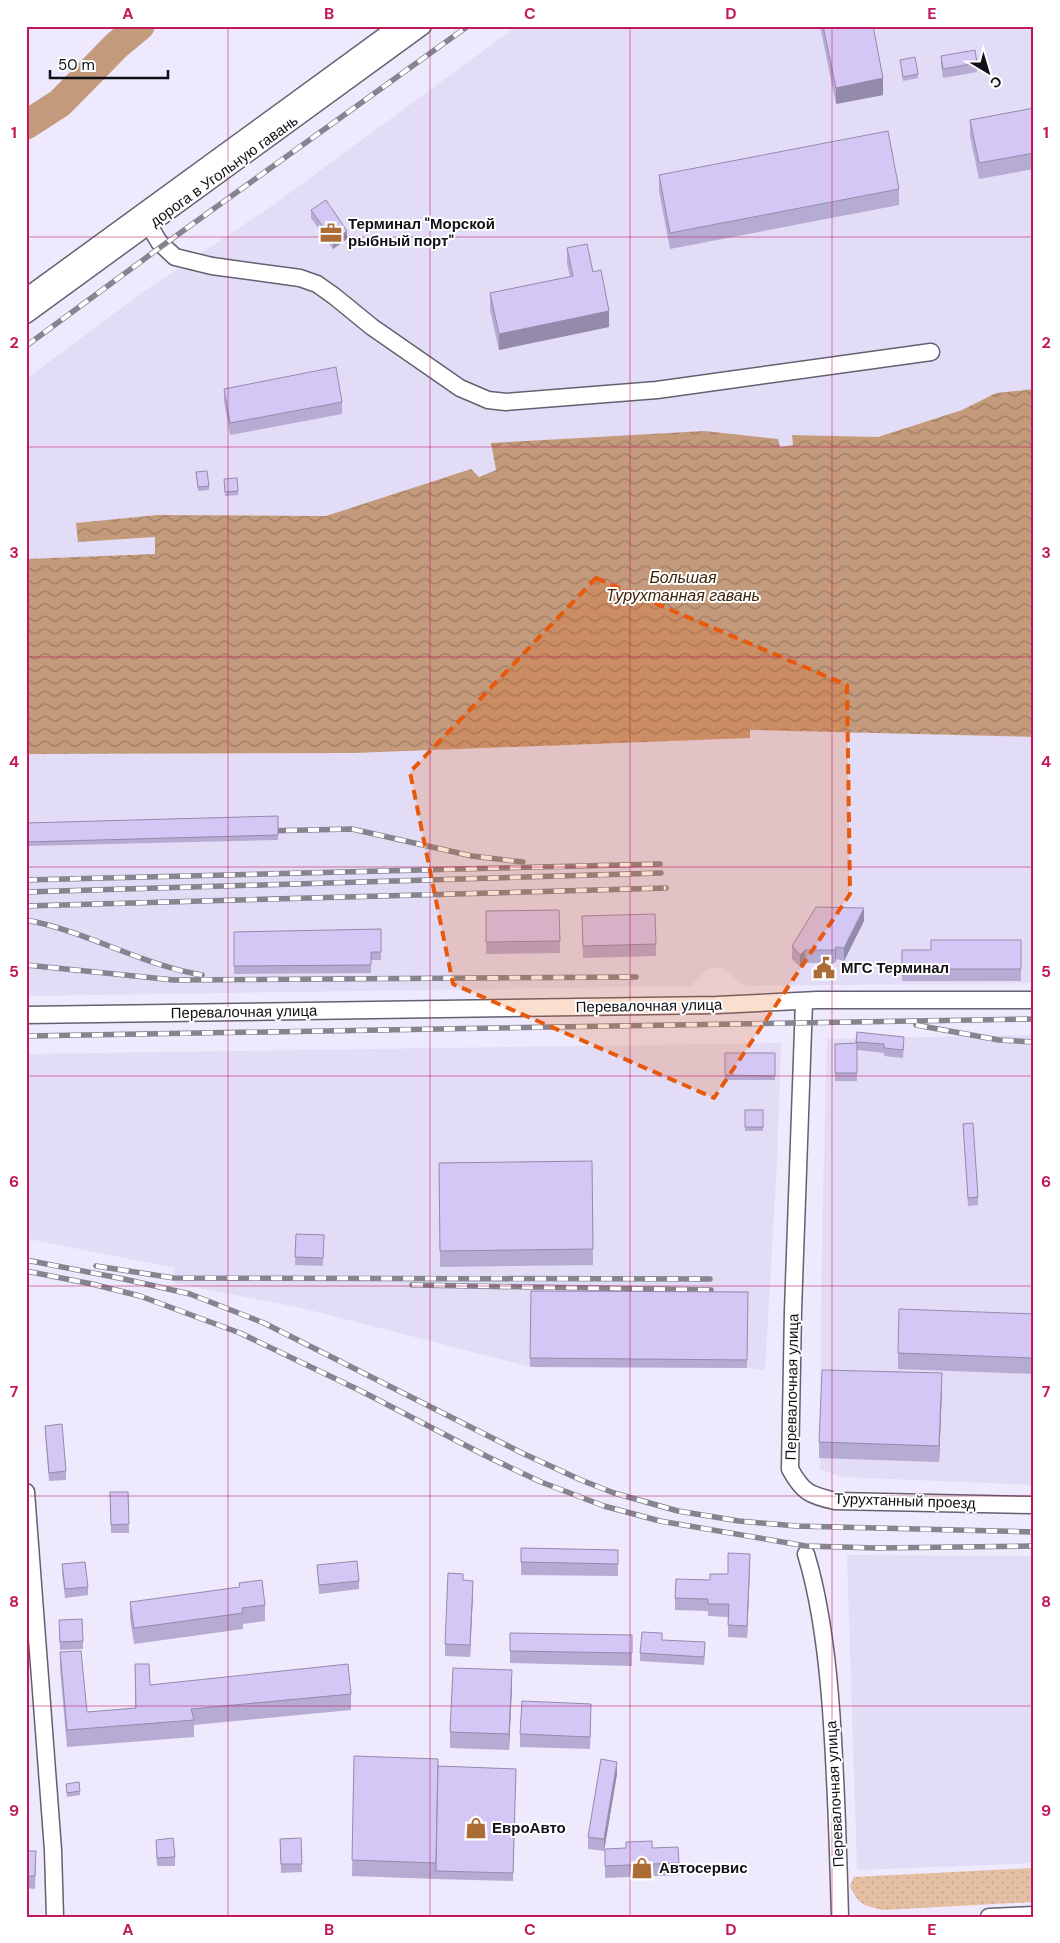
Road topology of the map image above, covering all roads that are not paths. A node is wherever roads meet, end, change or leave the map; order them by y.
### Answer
1 (398, 26) edge
2 (423, 26) edge
3 (145, 220) junction
4 (26, 297) edge
5 (26, 315) edge
6 (931, 352) dead end
7 (1034, 1000) edge
8 (804, 1002) junction
9 (26, 1015) edge
10 (790, 1470) joint
11 (26, 1492) edge
12 (1034, 1505) edge
13 (806, 1554) dead end
14 (1034, 1915) edge
15 (55, 1917) edge
16 (840, 1917) edge
17 (989, 1917) edge

1 - 3 street, дорога в Угольную гавань
2 - 3 street, дорога в Угольную гавань
3 - 4 street, дорога в Угольную гавань
3 - 5 street, дорога в Угольную гавань
3 - 6 street
7 - 8 street
8 - 9 street, Перевалочная улица
8 - 10 street, Перевалочная улица
10 - 12 street, Турухтанный проезд
11 - 15 street
13 - 16 street, Перевалочная улица
14 - 17 street

